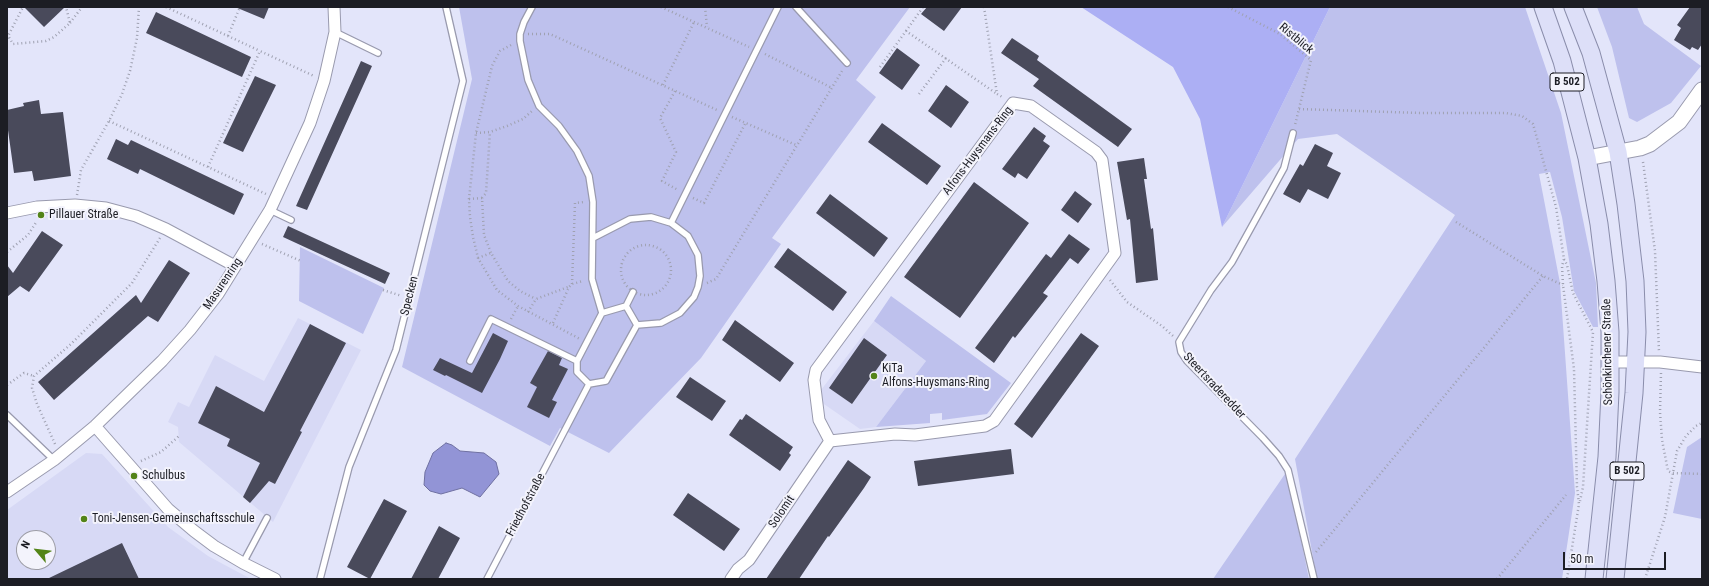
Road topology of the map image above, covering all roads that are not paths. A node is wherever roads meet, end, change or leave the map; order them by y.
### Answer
1 (334, 7) edge
2 (446, 7) edge
3 (532, 7) edge
4 (778, 7) edge
5 (796, 7) edge
6 (1542, 7) edge
7 (1573, 7) edge
8 (335, 32) junction
9 (378, 53) dead end
10 (847, 63) road end
11 (1702, 90) edge
12 (1293, 133) road end
13 (1618, 152) junction
14 (1587, 158) junction
15 (270, 210) junction
16 (7, 213) edge
17 (291, 220) dead end
18 (671, 223) junction
19 (593, 238) junction
20 (235, 266) junction
21 (633, 292) road end
22 (626, 306) junction
23 (602, 313) junction
24 (637, 325) junction
25 (470, 361) dead end
26 (577, 362) junction
27 (1610, 362) junction
28 (1635, 362) junction
29 (1702, 367) edge
30 (589, 384) junction
31 (7, 416) edge
32 (96, 426) junction
33 (830, 441) junction
34 (57, 457) junction
35 (7, 492) edge
36 (267, 518) dead end
37 (243, 563) junction
38 (275, 579) edge
39 (320, 579) edge
40 (487, 579) edge
41 (731, 579) edge
42 (1314, 579) edge
43 (1594, 579) edge
44 (1615, 579) edge

1 - 8 street, Masurenring
2 - 39 lane, Specken
3 - 19 lane
4 - 18 lane
5 - 10 lane
6 - 14 main road, B 502
7 - 13 main road, B 502
8 - 9 lane
8 - 15 street, Masurenring
11 - 13 main road
12 - 42 lane, Steertsraderedder
13 - 14 main road
13 - 28 main road, Schönkirchener Straße / B 502
14 - 27 main road, Schönkirchener Straße / B 502
15 - 17 lane
15 - 20 street, Masurenring
16 - 20 street
18 - 19 lane
18 - 24 lane
19 - 23 lane
20 - 32 street, Masurenring
21 - 22 lane
22 - 23 lane
22 - 24 lane
23 - 26 lane
24 - 30 lane
25 - 26 lane
26 - 30 lane
27 - 28 street
27 - 43 main road, Schönkirchener Straße / B 502
28 - 29 street
28 - 44 main road, Schönkirchener Straße / B 502
30 - 40 lane, Friedhofstraße
31 - 34 lane
32 - 34 street, Masurenring
32 - 37 street
33 - 33 street, Alfons-Huysmans-Ring
33 - 41 street, Solomit
34 - 35 street, Masurenring
36 - 37 lane
37 - 38 street

